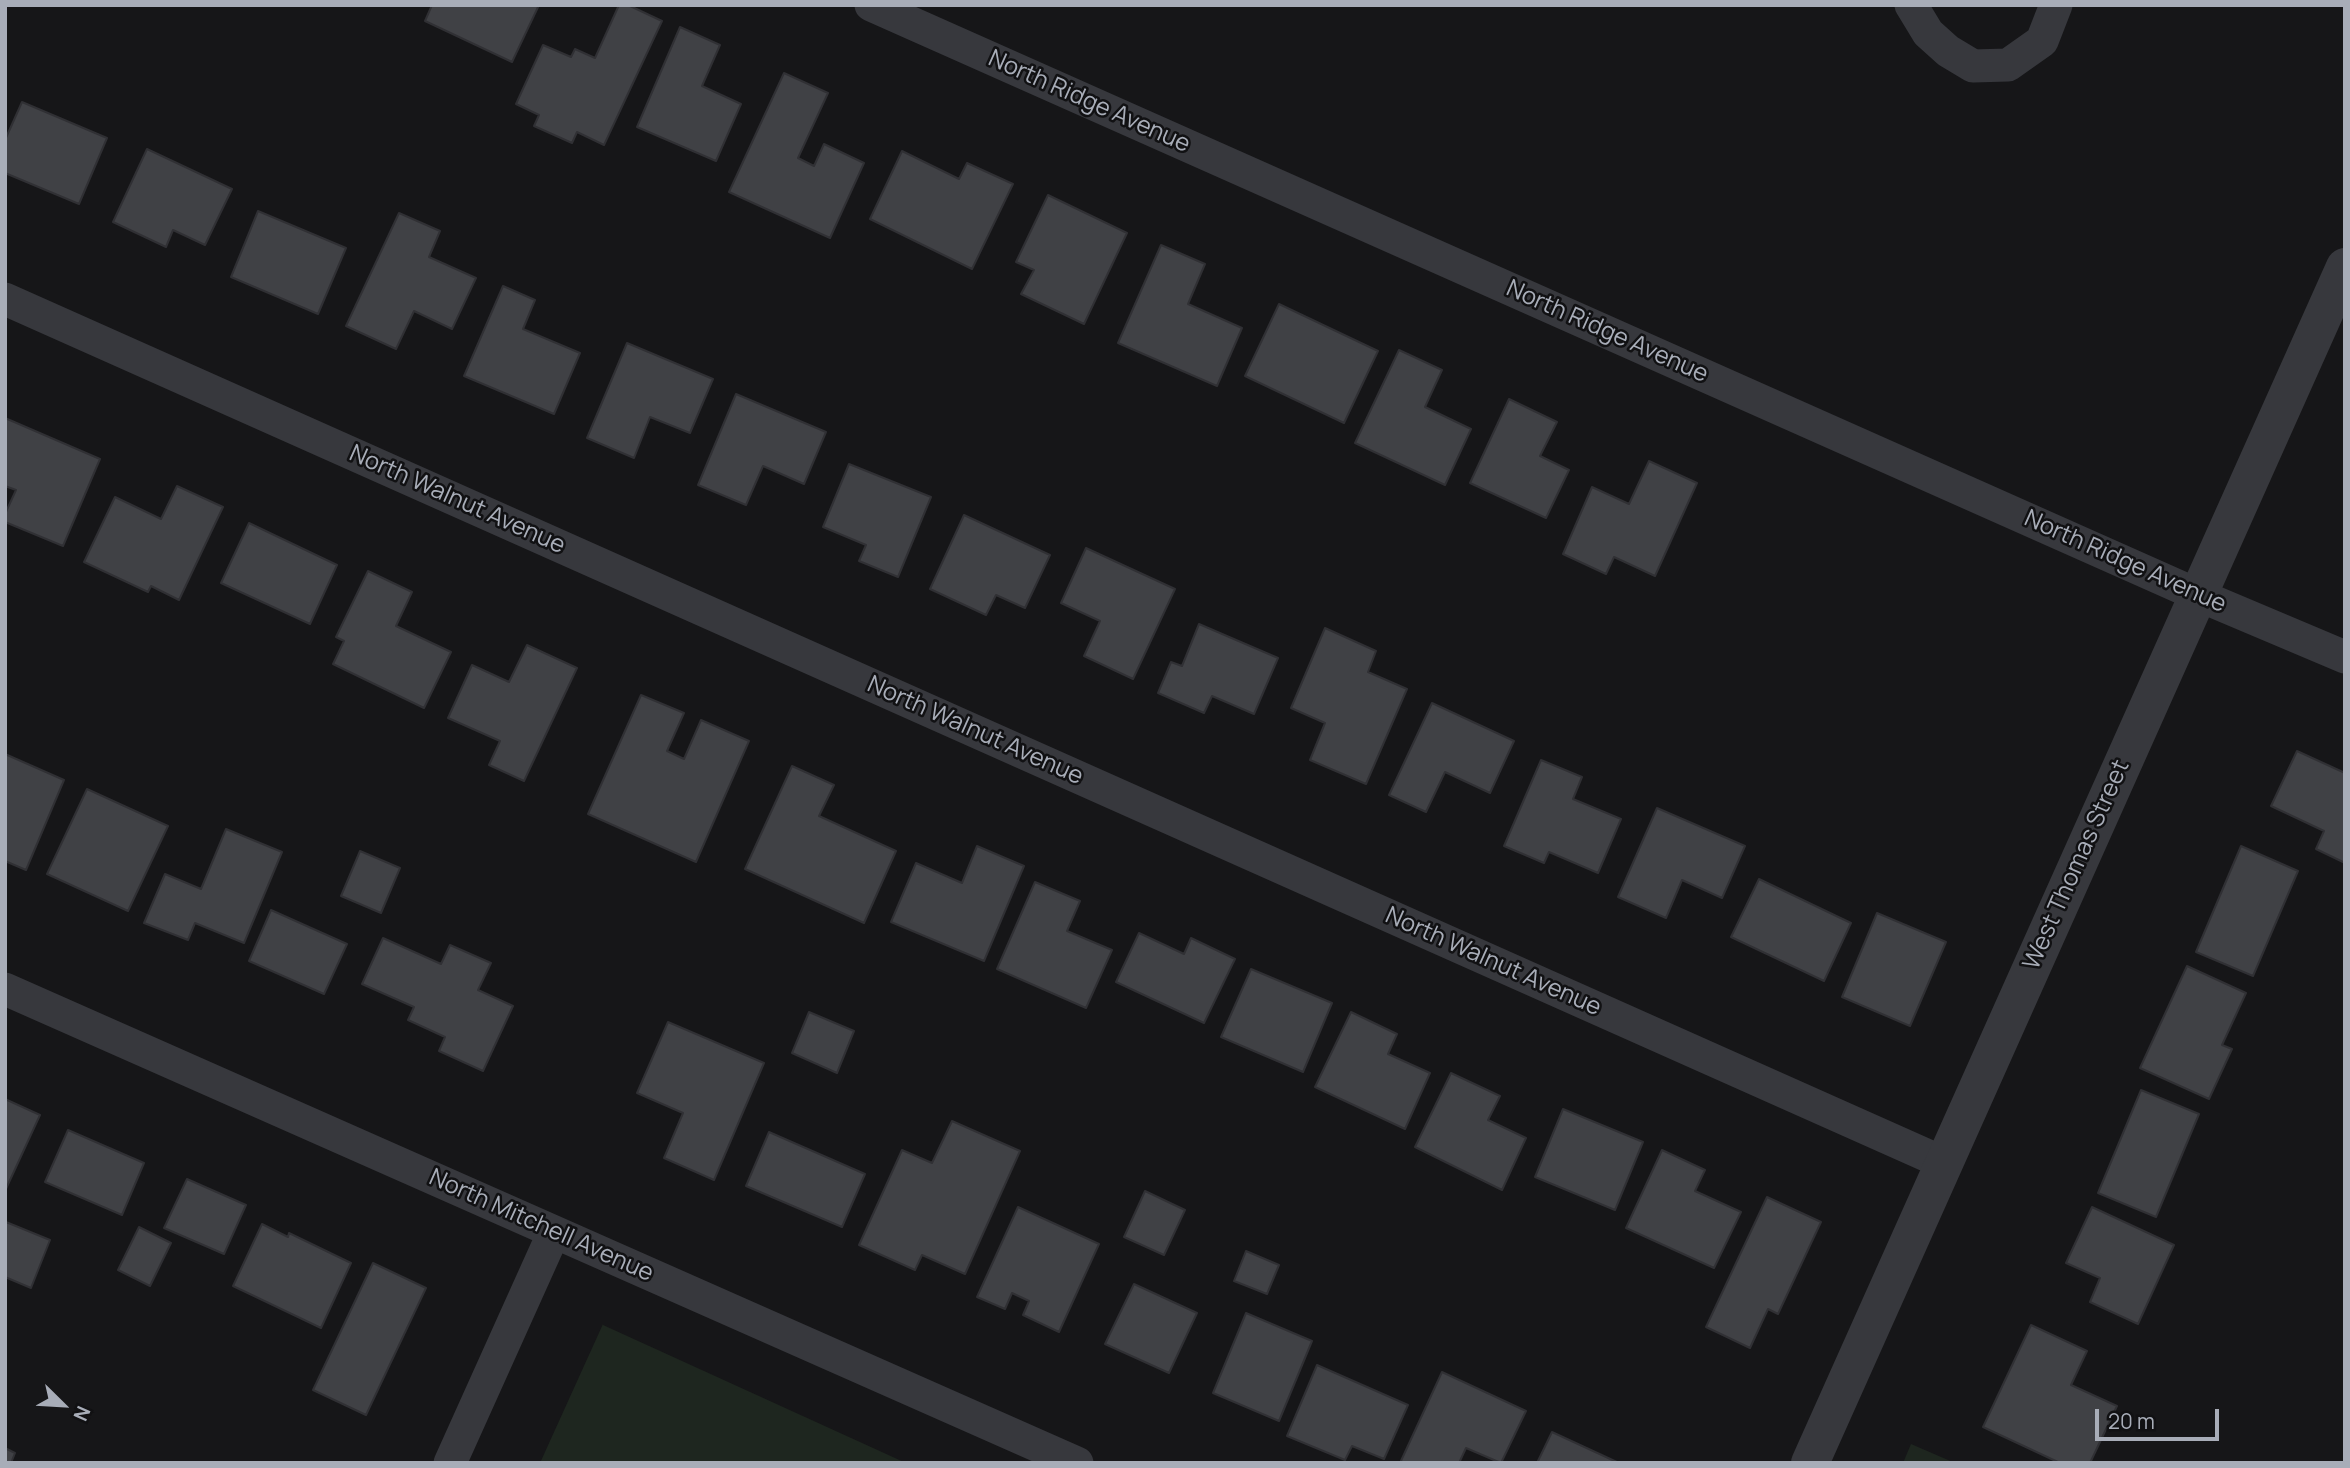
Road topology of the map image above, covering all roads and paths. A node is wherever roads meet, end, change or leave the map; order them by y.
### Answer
1 (871, 5) edge
2 (1911, 5) edge
3 (2056, 5) edge
4 (2345, 267) edge
5 (5, 299) edge
6 (2198, 595) junction
7 (2345, 657) edge
8 (5, 989) edge
9 (1944, 1163) junction
10 (554, 1232) junction
11 (450, 1463) edge
12 (1077, 1463) edge
13 (1810, 1463) edge

1 - 6 street, North Ridge Avenue
2 - 3 street
4 - 6 street, West Thomas Street
5 - 9 street, North Walnut Avenue
6 - 7 street, North Ridge Avenue
6 - 9 street, West Thomas Street
8 - 10 street, North Mitchell Avenue
9 - 13 street, West Thomas Street
10 - 11 street
10 - 12 street, North Mitchell Avenue

